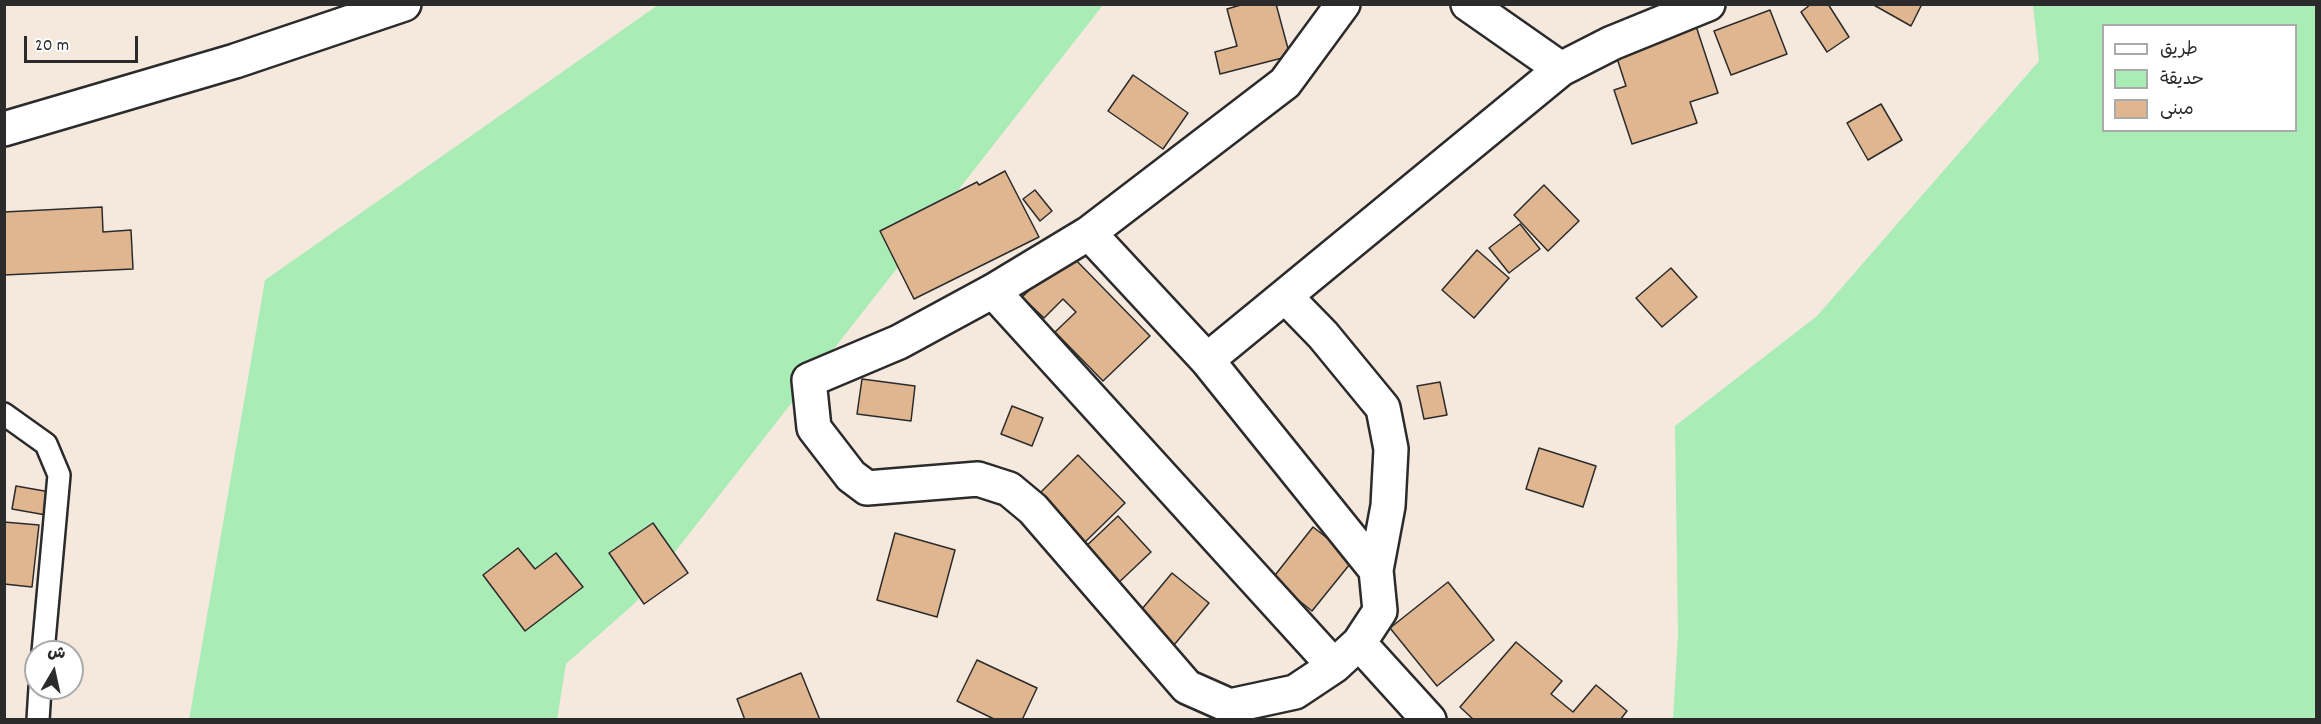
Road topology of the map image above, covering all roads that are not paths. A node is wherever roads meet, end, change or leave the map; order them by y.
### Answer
1 (404, 4) edge
2 (1343, 4) edge
3 (1468, 4) edge
4 (1708, 4) edge
5 (1561, 69) junction
6 (4, 129) edge
7 (1089, 233) junction
8 (993, 291) junction
9 (1285, 296) junction
10 (1207, 360) junction
11 (4, 414) edge
12 (1376, 570) junction
13 (45, 640) edge
14 (1359, 643) junction
15 (1334, 666) junction
16 (39, 700) edge
17 (38, 720) edge
18 (1429, 720) edge

1 - 6 street
2 - 7 street
3 - 5 street
4 - 5 street
5 - 9 street
7 - 8 street
7 - 10 street
8 - 15 street
8 - 15 street
9 - 10 street
9 - 12 street
10 - 12 street
11 - 13 lane
12 - 14 street
14 - 15 street
14 - 18 street
16 - 17 lane

